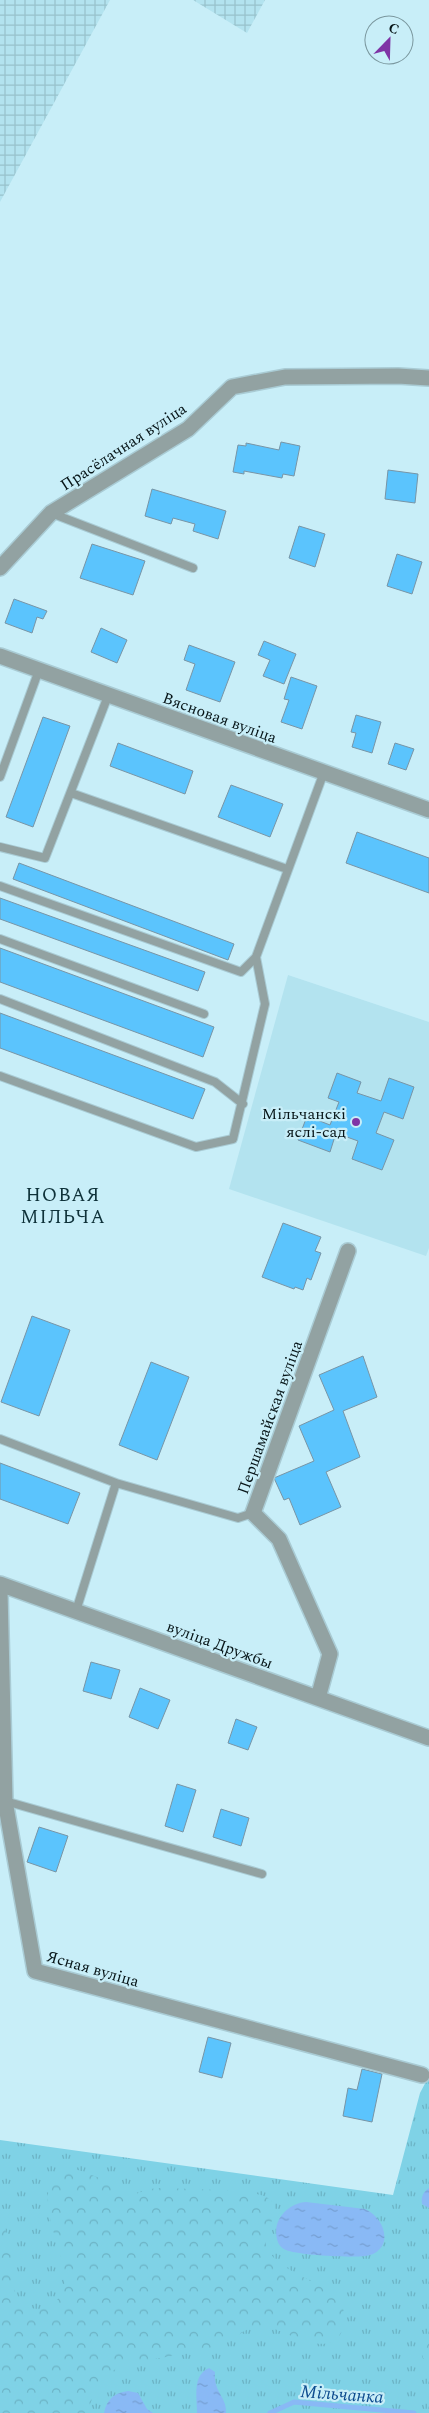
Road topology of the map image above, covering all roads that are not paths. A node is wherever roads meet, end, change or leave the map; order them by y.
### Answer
1 (429, 378) edge
2 (51, 513) junction
3 (0, 568) edge
4 (193, 568) dead end
5 (0, 656) edge
6 (40, 670) junction
7 (108, 696) junction
8 (324, 772) junction
9 (0, 777) edge
10 (71, 793) junction
11 (429, 810) edge
12 (0, 847) edge
13 (287, 869) junction
14 (0, 886) edge
15 (0, 939) edge
16 (256, 957) junction
17 (0, 999) edge
18 (204, 1014) dead end
19 (0, 1076) edge
20 (243, 1104) junction
21 (348, 1251) dead end
22 (0, 1439) edge
23 (116, 1483) junction
24 (253, 1512) junction
25 (0, 1584) edge
26 (0, 1592) edge
27 (76, 1611) junction
28 (318, 1698) junction
29 (429, 1738) edge
30 (4, 1802) junction
31 (262, 1874) dead end
32 (422, 2075) dead end

1 - 2 street, Прасёлачная вуліца
2 - 3 street, Прасёлачная вуліца
2 - 4 lane
5 - 6 street, Вясновая вуліца
6 - 7 street, Вясновая вуліца
6 - 9 lane
7 - 8 street, Вясновая вуліца
7 - 10 lane
8 - 11 street, Вясновая вуліца
8 - 13 lane
10 - 12 lane
10 - 13 lane
13 - 16 lane
14 - 16 lane
15 - 18 lane
16 - 20 lane
17 - 20 lane
19 - 20 lane
21 - 24 street, Першамайская вуліца
22 - 23 lane
23 - 24 lane
23 - 27 lane
24 - 28 street, Першамайская вуліца
25 - 27 street, вуліца Дружбы
26 - 30 street, Ясная вуліца
27 - 28 street, вуліца Дружбы
28 - 29 street, вуліца Дружбы
30 - 31 lane
30 - 32 street, Ясная вуліца

